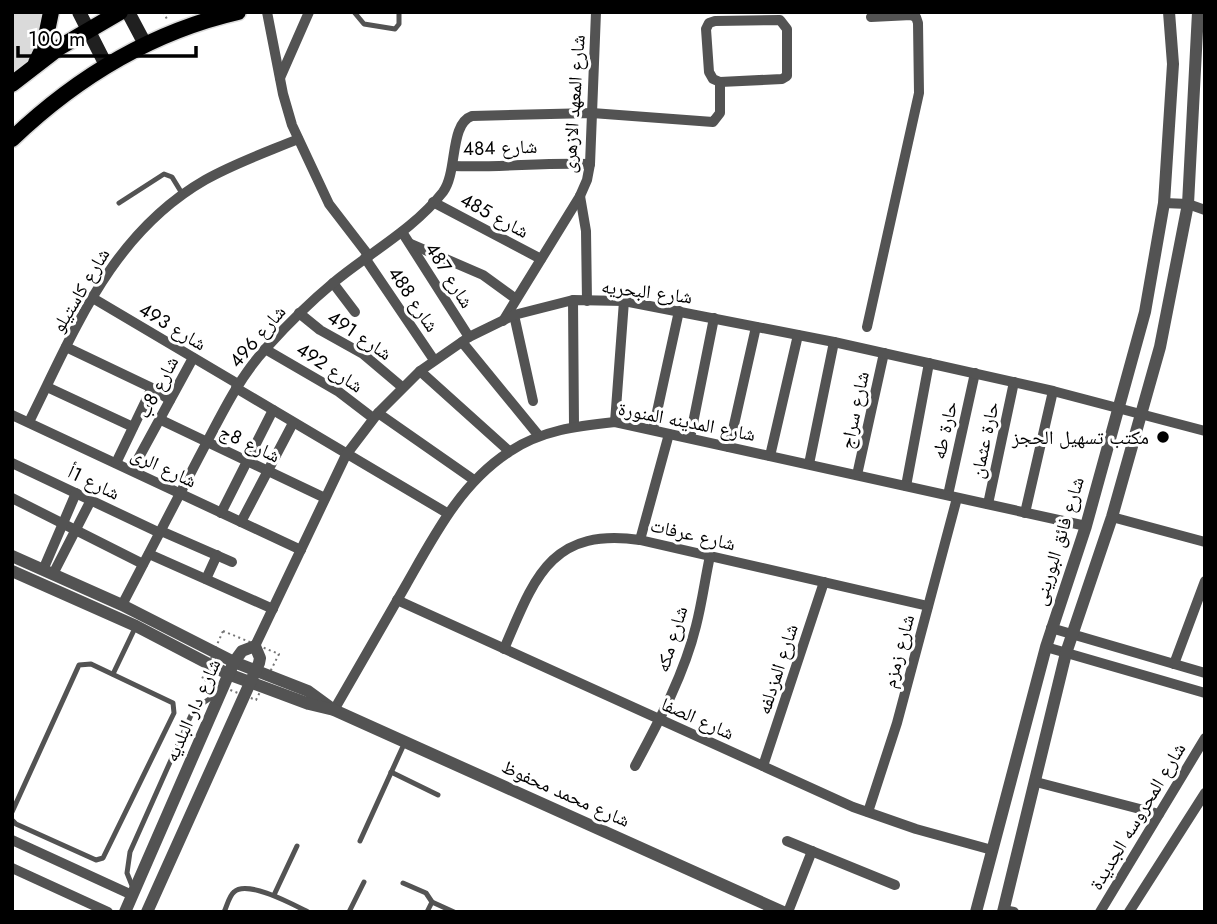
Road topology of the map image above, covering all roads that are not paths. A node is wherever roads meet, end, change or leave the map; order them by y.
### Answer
1 (51, 12) edge
2 (79, 12) edge
3 (120, 12) edge
4 (128, 12) edge
5 (238, 12) edge
6 (267, 12) edge
7 (309, 12) edge
8 (354, 12) edge
9 (399, 12) edge
10 (596, 12) edge
11 (1169, 12) edge
12 (751, 16) edge
13 (871, 19) edge
14 (1200, 21) edge
15 (87, 29) junction
16 (145, 44) junction
17 (36, 64) junction
18 (106, 65) junction
19 (280, 78) junction
20 (720, 82) junction
21 (12, 84) edge
22 (593, 113) junction
23 (12, 139) edge
24 (298, 139) junction
25 (590, 164) junction
26 (453, 166) junction
27 (183, 195) junction
28 (580, 196) junction
29 (433, 202) junction
30 (119, 203) dead end
31 (1164, 203) junction
32 (1188, 204) junction
33 (1205, 211) edge
34 (402, 232) junction
35 (409, 244) junction
36 (367, 257) junction
37 (541, 259) junction
38 (332, 283) junction
39 (92, 297) junction
40 (516, 299) junction
41 (573, 300) junction
42 (587, 301) junction
43 (624, 302) junction
44 (679, 311) junction
45 (355, 312) dead end
46 (299, 313) junction
47 (514, 315) junction
48 (714, 318) junction
49 (503, 321) junction
50 (756, 327) junction
51 (867, 327) dead end
52 (798, 335) junction
53 (465, 339) junction
54 (834, 342) junction
55 (66, 347) junction
56 (265, 349) junction
57 (884, 353) junction
58 (193, 358) junction
59 (434, 360) junction
60 (929, 363) junction
61 (420, 370) junction
62 (975, 373) junction
63 (1014, 382) junction
64 (237, 386) junction
65 (47, 387) junction
66 (402, 387) junction
67 (152, 388) junction
68 (1053, 391) junction
69 (170, 400) junction
70 (533, 401) dead end
71 (1117, 408) junction
72 (273, 410) junction
73 (376, 415) junction
74 (1141, 416) junction
75 (19, 418) edge
76 (159, 419) junction
77 (615, 422) junction
78 (293, 423) junction
79 (574, 426) junction
80 (133, 427) junction
81 (12, 428) edge
82 (653, 430) junction
83 (1205, 431) edge
84 (669, 434) junction
85 (539, 436) junction
86 (690, 438) junction
87 (207, 442) junction
88 (729, 447) junction
89 (509, 451) junction
90 (346, 455) junction
91 (770, 456) junction
92 (247, 461) junction
93 (12, 463) edge
94 (116, 463) junction
95 (809, 464) junction
96 (132, 470) junction
97 (268, 471) junction
98 (858, 475) junction
99 (474, 480) junction
100 (906, 486) junction
101 (76, 493) junction
102 (180, 494) junction
103 (952, 496) junction
104 (12, 498) edge
105 (326, 498) junction
106 (91, 500) junction
107 (988, 504) junction
108 (221, 513) junction
109 (447, 513) junction
110 (1026, 513) junction
111 (1112, 517) junction
112 (241, 522) junction
113 (62, 523) junction
114 (1086, 526) junction
115 (76, 529) junction
116 (160, 532) junction
117 (640, 540) junction
118 (1205, 542) edge
119 (301, 550) junction
120 (217, 555) junction
121 (12, 556) edge
122 (709, 556) junction
123 (146, 559) junction
124 (232, 562) dead end
125 (12, 571) edge
126 (48, 572) junction
127 (206, 579) junction
128 (1205, 581) edge
129 (824, 582) junction
130 (397, 600) junction
131 (122, 606) junction
132 (929, 606) junction
133 (273, 609) junction
134 (136, 626) junction
135 (1051, 628) junction
136 (159, 631) junction
137 (1072, 634) junction
138 (255, 646) junction
139 (1045, 647) junction
140 (504, 649) junction
141 (1066, 653) junction
142 (1174, 664) junction
143 (231, 668) junction
144 (1205, 673) edge
145 (113, 674) junction
146 (254, 676) junction
147 (220, 693) junction
148 (1205, 693) edge
149 (334, 710) junction
150 (660, 719) junction
151 (1205, 738) edge
152 (405, 742) junction
153 (635, 766) dead end
154 (763, 766) junction
155 (391, 772) junction
156 (1035, 782) junction
157 (1205, 793) edge
158 (438, 795) dead end
159 (174, 797) junction
160 (196, 806) junction
161 (867, 812) junction
162 (12, 813) edge
163 (1159, 814) junction
164 (12, 820) edge
165 (12, 840) edge
166 (360, 841) dead end
167 (787, 841) dead end
168 (297, 846) dead end
169 (992, 850) junction
170 (812, 851) junction
171 (12, 868) edge
172 (364, 882) dead end
173 (403, 883) dead end
174 (895, 885) dead end
175 (133, 893) junction
176 (274, 895) junction
177 (432, 902) junction
178 (1007, 911) edge
179 (108, 912) edge
180 (125, 912) edge
181 (147, 912) edge
182 (224, 912) edge
183 (308, 912) edge
184 (349, 912) edge
185 (427, 912) edge
186 (454, 912) edge
187 (783, 912) edge
188 (788, 912) edge
189 (976, 912) edge
190 (1100, 912) edge
191 (1129, 912) edge

1 - 17 main road
2 - 15 main road
3 - 15 main road
4 - 16 main road
5 - 16 main road
6 - 19 street, شارع 488
7 - 19 street
8 - 9 lane
10 - 22 street, شارع المعهد الازهرى
11 - 31 street, شارع فائق البورينى
12 - 20 street
12 - 20 street
13 - 51 street
14 - 32 street
15 - 17 main road
15 - 18 main road
16 - 18 main road
17 - 21 main road
18 - 23 main road
19 - 24 street, شارع 488
20 - 22 street
22 - 25 street, شارع المعهد الازهرى
22 - 26 street, شارع 496
24 - 27 street, شارع كاستيلو
24 - 36 street, شارع 488
25 - 26 street, شارع 484
25 - 28 street, شارع المعهد الازهرى
26 - 29 street, شارع 496
27 - 30 lane
27 - 39 street, شارع كاستيلو
28 - 37 street, شارع المعهد الازهرى
28 - 42 street, شارع المعهد الازهرى
29 - 34 street, شارع 496
29 - 37 street, شارع 485
31 - 32 street
31 - 71 street, شارع فائق البورينى
32 - 33 street
32 - 74 street
34 - 35 street, شارع 487
34 - 36 street, شارع 496
35 - 40 street
35 - 53 street, شارع 487
36 - 38 street, شارع 496
36 - 59 street, شارع 488
37 - 40 street, شارع المعهد الازهرى
38 - 45 street
38 - 46 street, شارع 496
39 - 55 street, شارع كاستيلو
39 - 58 street, شارع 493
40 - 49 street, شارع المعهد الازهرى
41 - 42 street, شارع البحريه
41 - 47 street, شارع البحريه
41 - 79 street
42 - 43 street, شارع البحريه
43 - 44 street, شارع البحريه
43 - 77 street
44 - 48 street, شارع البحريه
44 - 82 street
46 - 56 street, شارع 496
46 - 66 street, شارع 491
47 - 49 street, شارع البحريه
47 - 70 street
48 - 50 street, شارع البحريه
48 - 86 street
49 - 53 street, شارع البحريه
50 - 52 street, شارع البحريه
50 - 88 street
52 - 54 street, شارع البحريه
52 - 91 street
53 - 59 street, شارع البحريه
53 - 85 street, شارع 487
54 - 57 street, شارع البحريه
54 - 95 street
55 - 65 street, شارع كاستيلو
55 - 67 street
56 - 64 street, شارع 496
56 - 73 street, شارع 492
57 - 60 street, شارع البحريه
57 - 98 street, شارع سراج
58 - 64 street, شارع 493
58 - 69 street, شارع 8ب
59 - 61 street, شارع البحريه
60 - 62 street, شارع البحريه
60 - 100 street
61 - 66 street, شارع البحريه
61 - 89 street
62 - 63 street, شارع البحريه
62 - 103 street, حارة طه
63 - 68 street, شارع البحريه
63 - 107 street, حارة عثمان
64 - 72 street, شارع 493
64 - 87 street, شارع 496
65 - 75 street, شارع كاستيلو
65 - 80 street
66 - 73 street, شارع البحريه
67 - 69 street
67 - 80 street
68 - 71 street, شارع البحريه
68 - 110 street
69 - 76 street, شارع 8ب
71 - 74 street, شارع البحريه
71 - 114 street, شارع فائق البورينى
72 - 78 street, شارع 493
72 - 92 street
73 - 90 street, شارع البحريه
73 - 99 street, شارع 492
74 - 83 street, شارع البحريه
74 - 111 street
75 - 81 street, شارع كاستيلو
75 - 94 street, شارع الرى
76 - 87 street, شارع 8ج
76 - 96 street, شارع 8ب
77 - 79 street, شارع المدينه المنورة
77 - 82 street, شارع المدينه المنورة
78 - 90 street, شارع 493
78 - 97 street
79 - 85 street, شارع المدينه المنورة
80 - 94 street
82 - 84 street, شارع المدينه المنورة
84 - 86 street, شارع المدينه المنورة
84 - 117 street
85 - 89 street, شارع المدينه المنورة
86 - 88 street, شارع المدينه المنورة
87 - 92 street, شارع 8ج
87 - 102 street, شارع 496
88 - 91 street, شارع المدينه المنورة
89 - 99 street, شارع المدينه المنورة
90 - 105 street, شارع البحريه
90 - 109 street, شارع 493
91 - 95 street, شارع المدينه المنورة
92 - 97 street, شارع 8ج
92 - 108 street
93 - 101 street, شارع 1أ
94 - 96 street, شارع الرى
95 - 98 street, شارع المدينه المنورة
96 - 102 street, شارع الرى
97 - 105 street, شارع 8ج
97 - 112 street
98 - 100 street, شارع المدينه المنورة
99 - 109 street, شارع المدينه المنورة
100 - 103 street, شارع المدينه المنورة
101 - 106 street, شارع 1أ
101 - 113 street
102 - 108 street, شارع الرى
102 - 116 street, شارع 496
103 - 107 street, شارع المدينه المنورة
103 - 132 street, شارع زمزم
104 - 113 street
105 - 119 street, شارع البحريه
106 - 115 street
106 - 116 street, شارع 1أ
107 - 110 street, شارع المدينه المنورة
108 - 112 street, شارع الرى
109 - 130 street, شارع المدينه المنورة
110 - 114 street, شارع المدينه المنورة
111 - 118 street
111 - 137 street
112 - 119 street, شارع الرى
113 - 115 street
113 - 126 street
114 - 135 street, شارع فائق البورينى
115 - 123 street
115 - 126 street
116 - 120 street, شارع 1أ
116 - 123 street, شارع 496
117 - 122 street, شارع عرفات
117 - 140 street, شارع عرفات
119 - 133 street, شارع البحريه
120 - 124 street, شارع 1أ
120 - 127 street
121 - 126 street, شارع محمد محفوظ
122 - 129 street, شارع عرفات
122 - 150 street, شارع مكه
123 - 127 street
123 - 131 street, شارع 496
125 - 134 street, شارع محمد محفوظ
126 - 131 street, شارع محمد محفوظ
127 - 133 street
128 - 142 street
129 - 132 street, شارع عرفات
129 - 154 street, شارع المزدلفه
130 - 140 street, شارع الصفا
130 - 149 street, شارع المدينه المنورة
131 - 136 street, شارع محمد محفوظ
132 - 161 street, شارع زمزم
133 - 138 street, شارع البحريه
134 - 136 street, شارع محمد محفوظ
134 - 145 lane
135 - 137 street
135 - 139 street, شارع فائق البورينى
136 - 143 street, شارع محمد محفوظ
137 - 141 street
137 - 142 street
138 - 143 street, شارع دار البلديه
138 - 146 street
139 - 141 street
139 - 169 street, شارع فائق البورينى
140 - 150 street, شارع الصفا
141 - 148 street
141 - 156 street
142 - 144 street
143 - 146 street, شارع محمد محفوظ
143 - 147 street, شارع دار البلديه
145 - 162 lane
145 - 164 lane
146 - 149 street, شارع محمد محفوظ
146 - 160 street
147 - 159 street, شارع دار البلديه
147 - 175 lane
149 - 152 street, شارع محمد محفوظ
150 - 153 street, شارع مكه
150 - 154 street, شارع الصفا
151 - 163 street, شارع المحروسه الجديدة
152 - 155 lane
152 - 187 street, شارع محمد محفوظ
154 - 161 street, شارع الصفا
155 - 158 lane
155 - 166 lane
156 - 163 street
156 - 178 street
157 - 191 street
159 - 160 street
159 - 175 street, شارع دار البلديه
160 - 181 street
161 - 169 street, شارع الصفا
163 - 190 street, شارع المحروسه الجديدة
165 - 175 street
167 - 170 street
168 - 176 lane
169 - 189 street, شارع فائق البورينى
170 - 174 street
170 - 188 street
171 - 179 street
172 - 184 lane
173 - 177 lane
175 - 180 street, شارع دار البلديه
176 - 182 lane
176 - 183 lane
177 - 185 lane
177 - 186 lane

